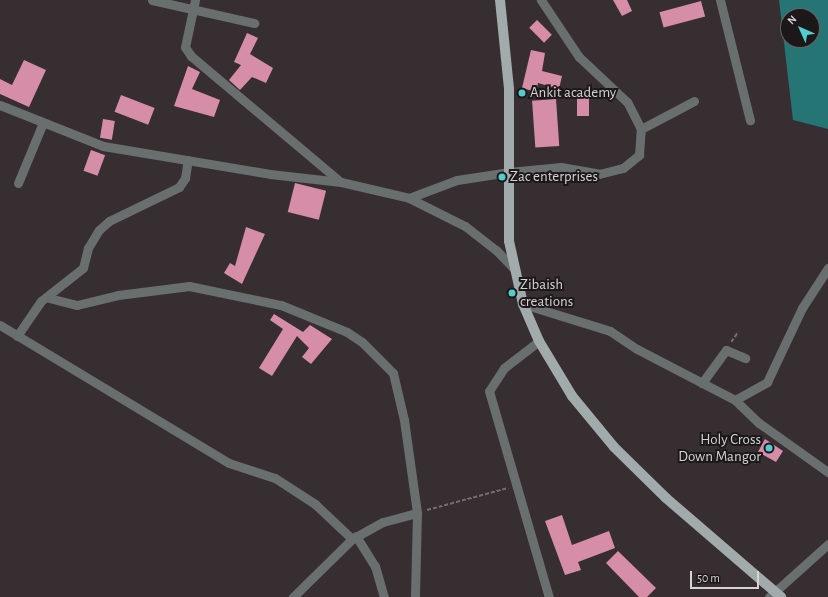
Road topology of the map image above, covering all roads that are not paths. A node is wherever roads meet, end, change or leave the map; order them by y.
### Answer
1 (152, 0) edge
2 (195, 0) edge
3 (500, 0) edge
4 (541, 0) edge
5 (720, 0) edge
6 (192, 11) junction
7 (254, 23) dead end
8 (694, 101) dead end
9 (0, 105) edge
10 (750, 120) dead end
11 (42, 125) junction
12 (642, 129) junction
13 (188, 160) junction
14 (510, 172) junction
15 (340, 182) junction
16 (18, 183) dead end
17 (409, 198) junction
18 (828, 268) edge
19 (515, 270) junction
20 (49, 298) junction
21 (523, 304) junction
22 (0, 325) edge
23 (17, 336) junction
24 (539, 341) junction
25 (745, 358) dead end
26 (702, 383) junction
27 (735, 400) junction
28 (828, 472) edge
29 (417, 513) junction
30 (354, 537) junction
31 (828, 544) edge
32 (775, 595) edge
33 (293, 597) edge
34 (384, 597) edge
35 (415, 597) edge
36 (549, 597) edge

1 - 6 street
2 - 6 street
3 - 14 main road
4 - 12 street
5 - 10 street
6 - 7 street
6 - 15 street
8 - 12 street
9 - 11 street
11 - 13 street
11 - 16 street
12 - 14 street
13 - 15 street
13 - 20 street
14 - 17 street
14 - 19 main road
15 - 17 street
17 - 19 street
18 - 27 street
19 - 21 main road
20 - 23 street
20 - 29 street
21 - 24 main road
21 - 26 street
22 - 23 street
23 - 30 street
24 - 32 main road
24 - 36 street
25 - 26 street
26 - 27 street
27 - 28 street
29 - 30 street
29 - 35 street
30 - 33 street
30 - 34 street
31 - 32 street

